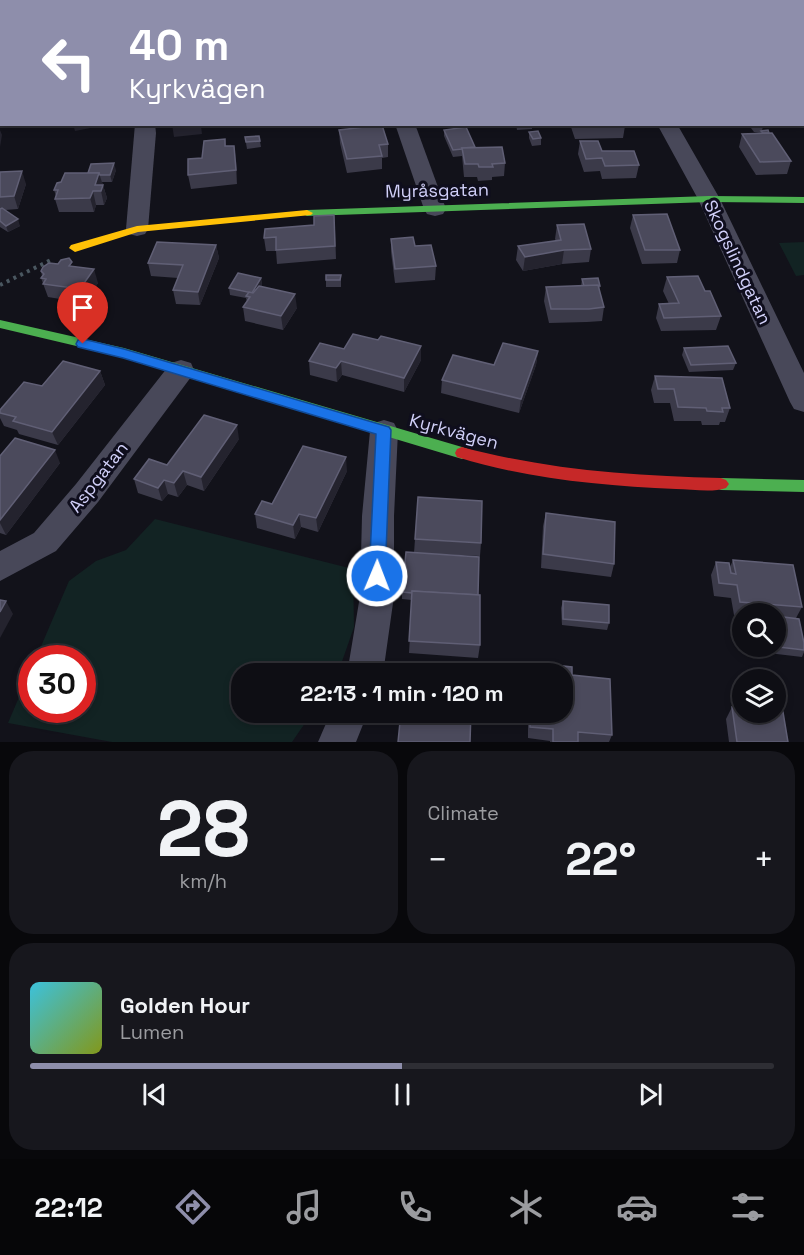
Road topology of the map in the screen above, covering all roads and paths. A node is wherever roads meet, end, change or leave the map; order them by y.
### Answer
1 (145, 126) edge
2 (406, 126) edge
3 (668, 126) edge
4 (709, 199) junction
5 (804, 200) edge
6 (435, 209) junction
7 (137, 229) junction
8 (75, 248) joint
9 (0, 285) edge
10 (0, 324) edge
11 (181, 370) junction
12 (804, 402) edge
13 (384, 430) junction
14 (804, 486) edge
15 (0, 567) edge
16 (367, 663) edge
17 (345, 723) edge
18 (337, 742) edge

1 - 7 street
2 - 6 street
3 - 4 street, Skogslindgatan
4 - 5 street, Myråsgatan
4 - 6 street, Myråsgatan
4 - 12 street, Skogslindgatan
6 - 7 street, Myråsgatan
7 - 8 street, Myråsgatan
8 - 9 path
10 - 11 street, Kyrkvägen
11 - 13 street, Kyrkvägen
11 - 15 street, Aspgatan
13 - 14 street, Kyrkvägen
13 - 16 street
17 - 18 street

